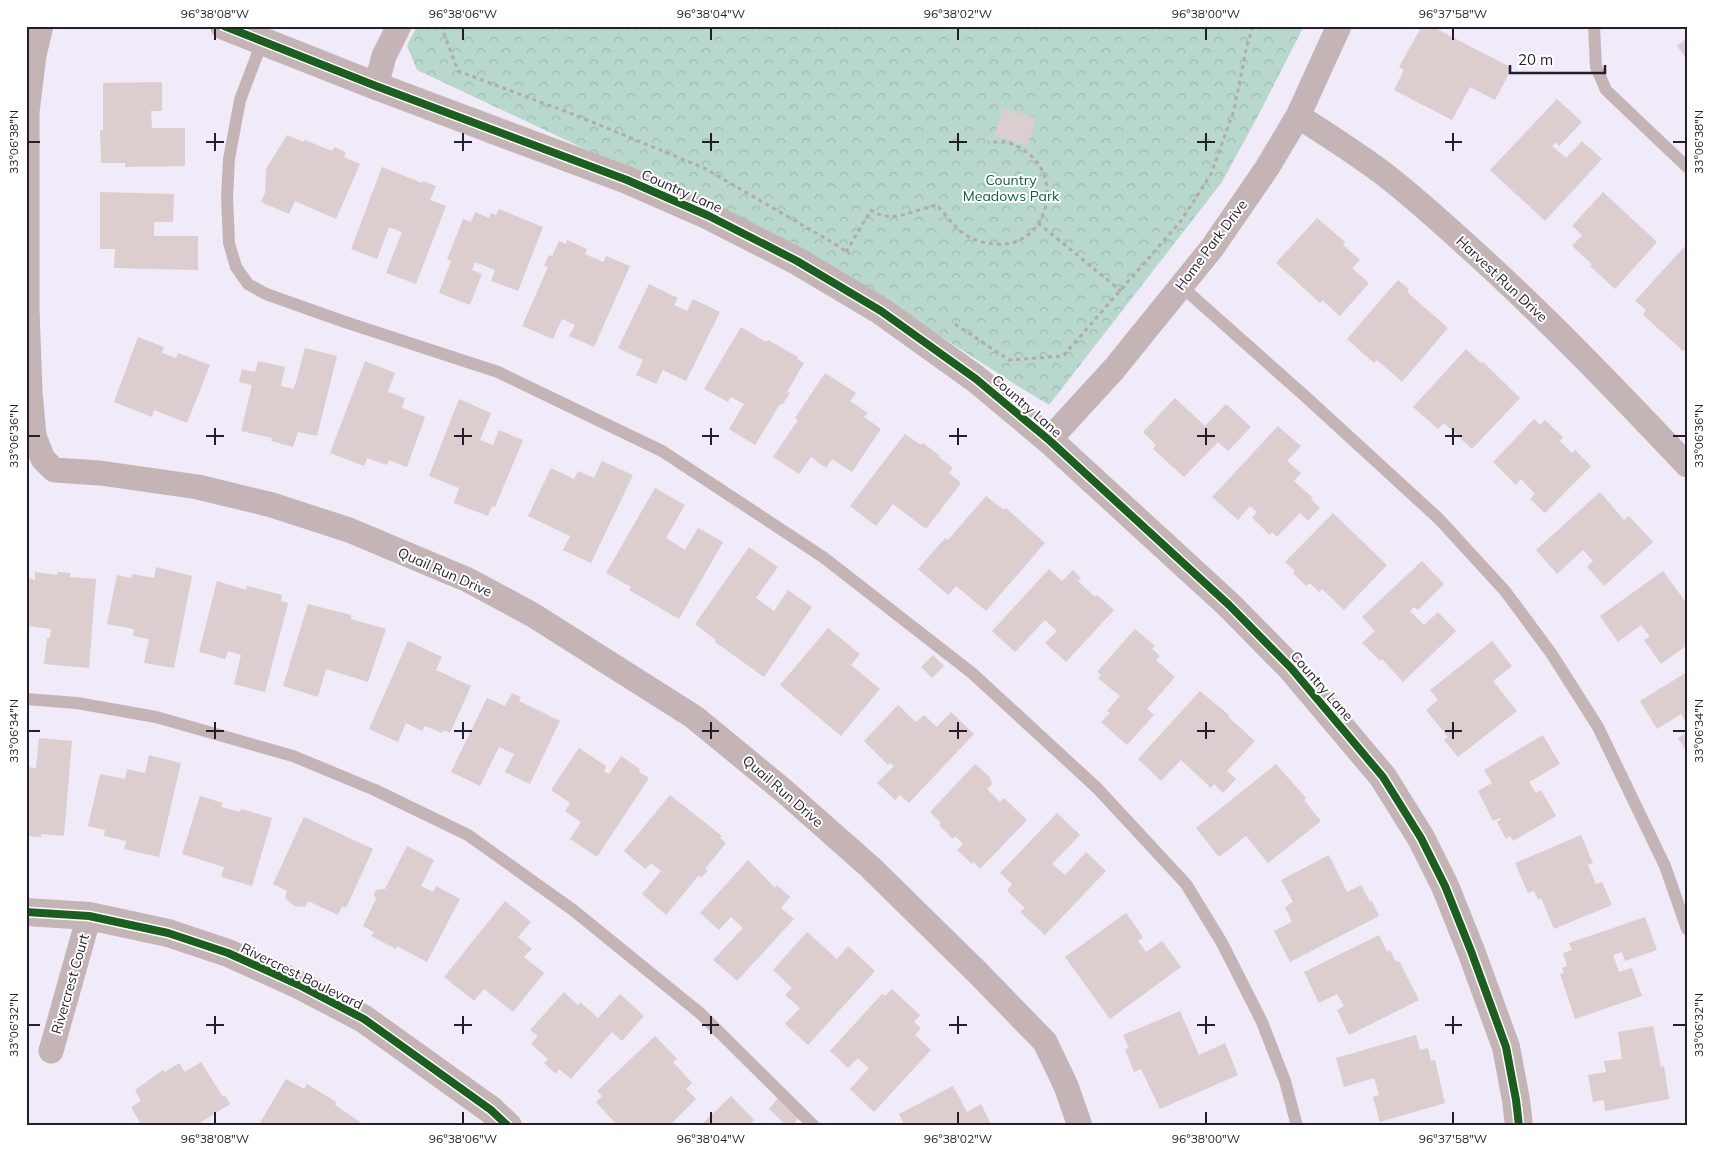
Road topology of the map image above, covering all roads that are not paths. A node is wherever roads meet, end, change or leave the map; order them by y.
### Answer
1 (41, 26) edge
2 (224, 26) edge
3 (399, 26) edge
4 (1339, 26) edge
5 (1594, 26) edge
6 (262, 42) junction
7 (376, 86) junction
8 (1298, 116) junction
9 (1687, 167) edge
10 (1181, 286) junction
11 (1049, 440) junction
12 (1687, 465) edge
13 (26, 700) edge
14 (26, 912) edge
15 (89, 916) junction
16 (1687, 929) edge
17 (50, 1051) dead end
18 (508, 1126) edge
19 (814, 1126) edge
20 (1080, 1126) edge
21 (1297, 1126) edge
22 (1518, 1126) edge

1 - 20 street, Quail Run Drive
2 - 6 street, Country Lane
3 - 7 street
4 - 8 street, Home Park Drive
5 - 9 lane
6 - 7 street, Country Lane
6 - 21 lane
7 - 11 street, Country Lane
8 - 10 street, Home Park Drive
8 - 12 street, Harvest Run Drive
10 - 11 street, Home Park Drive
10 - 16 lane
11 - 22 street, Country Lane
13 - 19 lane
14 - 15 street, Rivercrest Boulevard
15 - 17 street, Rivercrest Court
15 - 18 street, Rivercrest Boulevard

